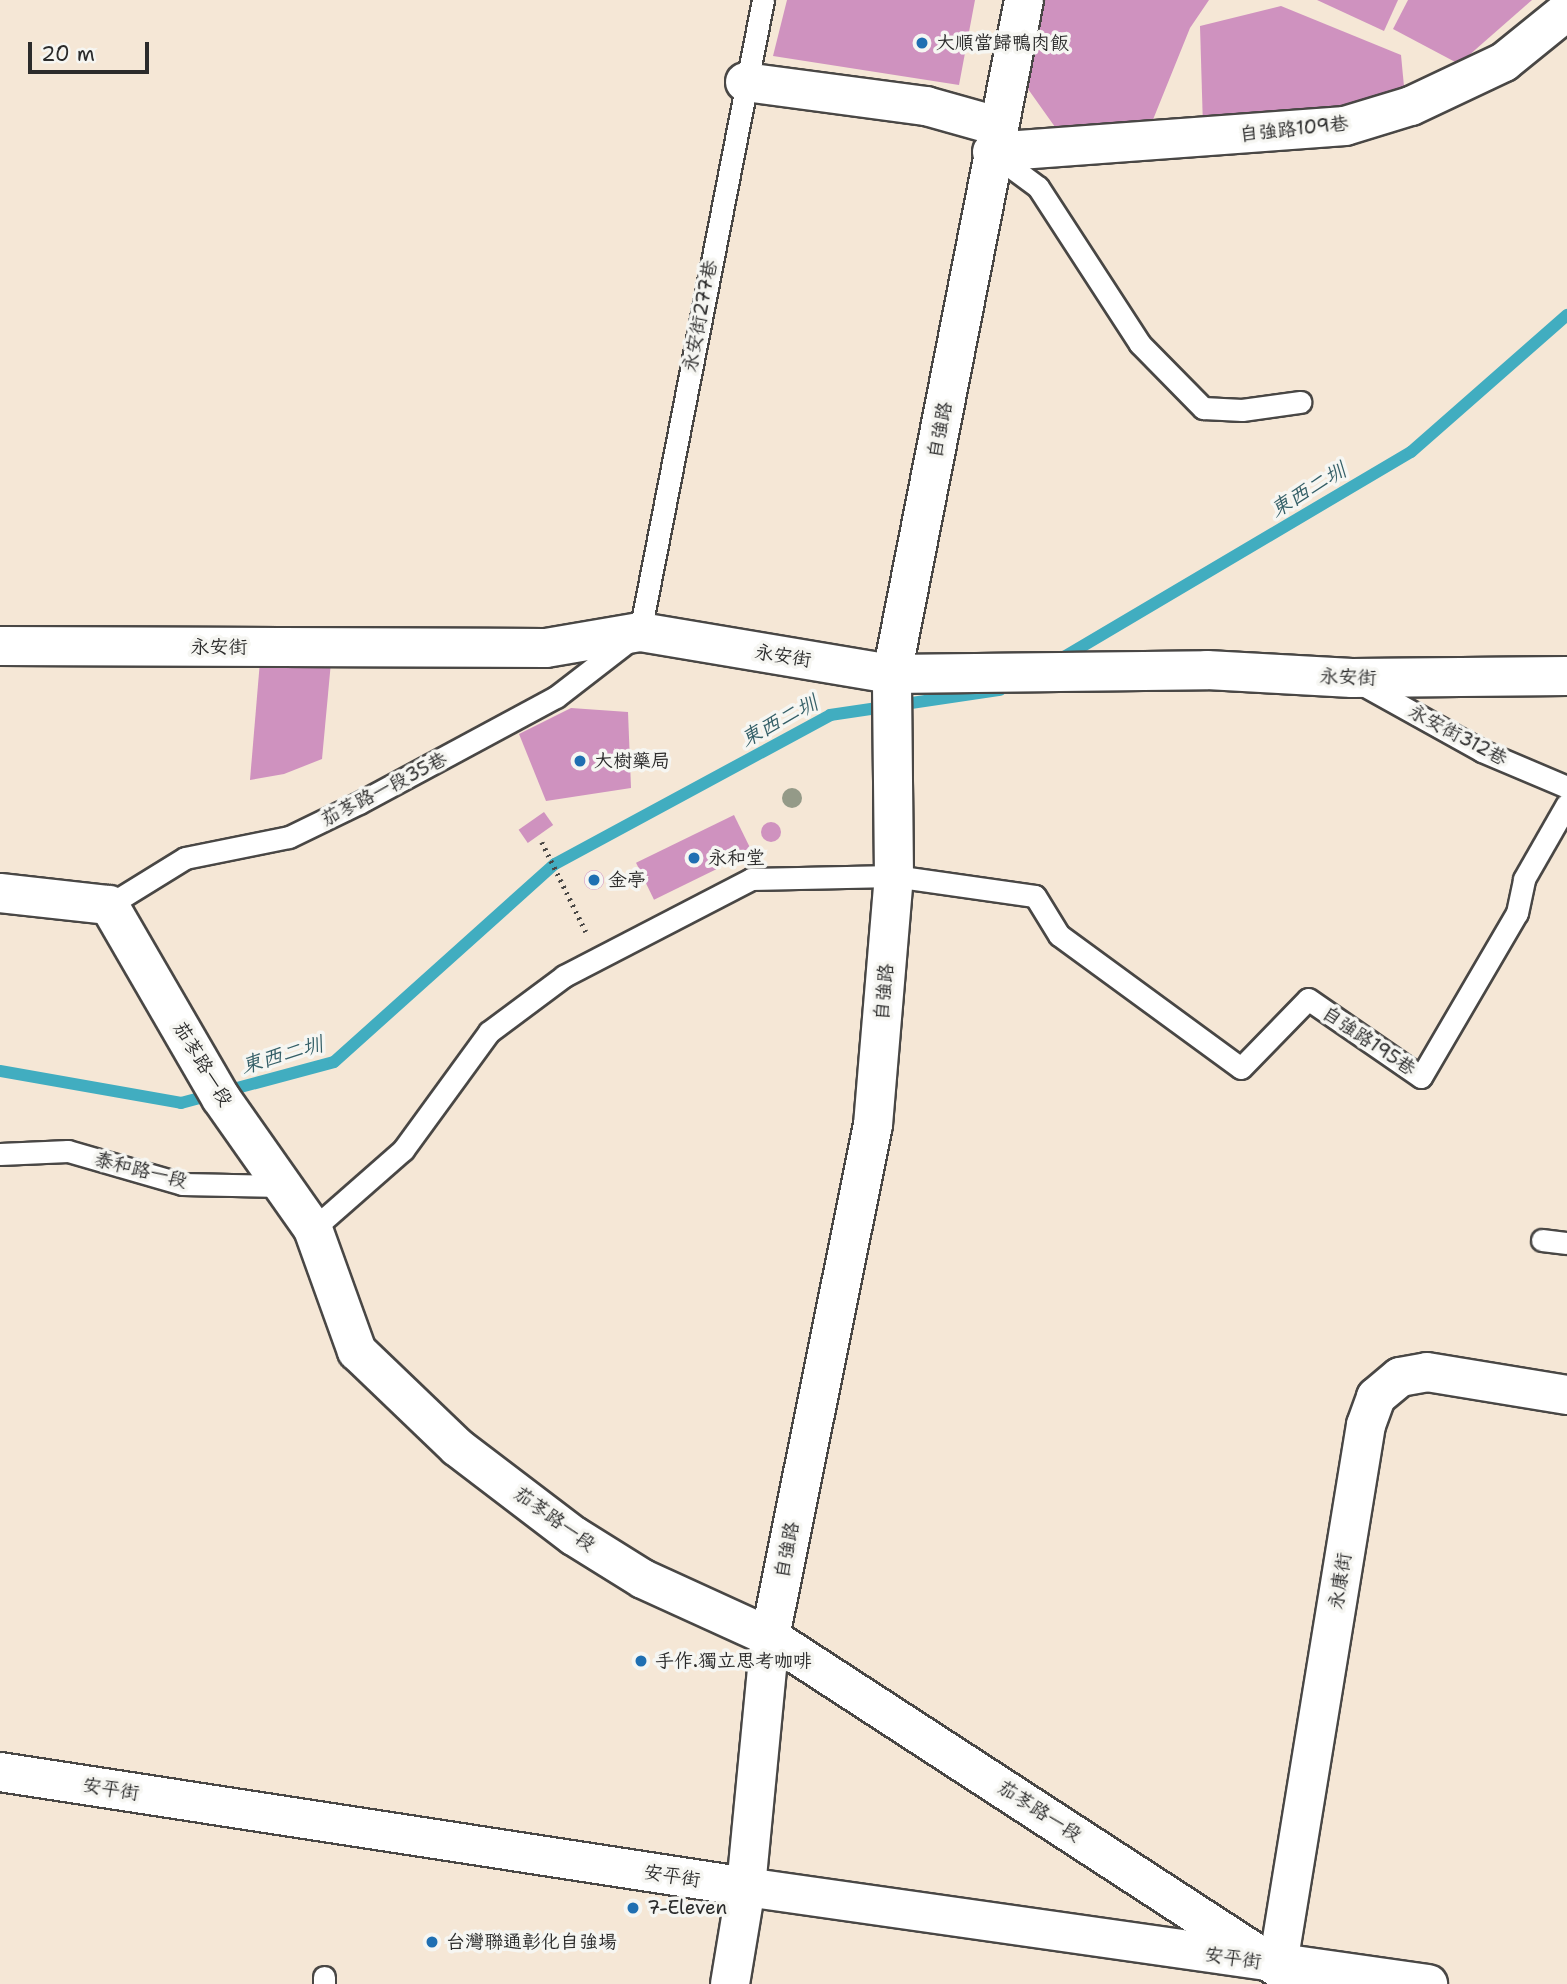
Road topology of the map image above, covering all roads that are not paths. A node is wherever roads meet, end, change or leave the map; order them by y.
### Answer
1 (763, 0) edge
2 (1024, 0) edge
3 (1567, 11) edge
4 (745, 82) junction
5 (994, 139) junction
6 (1300, 402) dead end
7 (640, 632) junction
8 (0, 646) edge
9 (892, 674) junction
10 (1567, 676) edge
11 (1352, 678) junction
12 (1567, 787) edge
13 (1567, 804) edge
14 (894, 876) junction
15 (0, 893) edge
16 (109, 905) junction
17 (0, 1154) edge
18 (282, 1186) junction
19 (313, 1228) junction
20 (1542, 1240) dead end
21 (1567, 1243) edge
22 (1567, 1395) edge
23 (770, 1637) junction
24 (0, 1772) edge
25 (747, 1887) junction
26 (1291, 1974) edge
27 (730, 1984) edge
28 (1428, 1984) edge

1 - 4 lane, 永安街277巷
2 - 5 street, 自強路
3 - 5 street, 自強路109巷
4 - 5 street, 自強路109巷
4 - 7 lane, 永安街277巷
5 - 6 lane
5 - 9 street, 自強路
7 - 8 street, 永安街
7 - 9 street, 永安街
7 - 16 lane, 茄苳路一段35巷
9 - 11 street, 永安街
9 - 14 street, 自強路
10 - 11 street, 永安街
11 - 12 lane, 永安街312巷
13 - 14 lane, 自強路195巷
14 - 19 lane
14 - 23 street, 自強路
15 - 16 street
16 - 18 street, 茄苳路一段
17 - 18 lane, 泰和路一段
18 - 19 street, 茄苳路一段
19 - 23 street, 茄苳路一段
20 - 21 lane
22 - 26 street, 永康街
23 - 25 street, 自強路
23 - 26 street, 茄苳路一段
24 - 25 street, 安平街
25 - 26 street, 安平街
25 - 27 street, 自強路
26 - 28 street, 安平街

